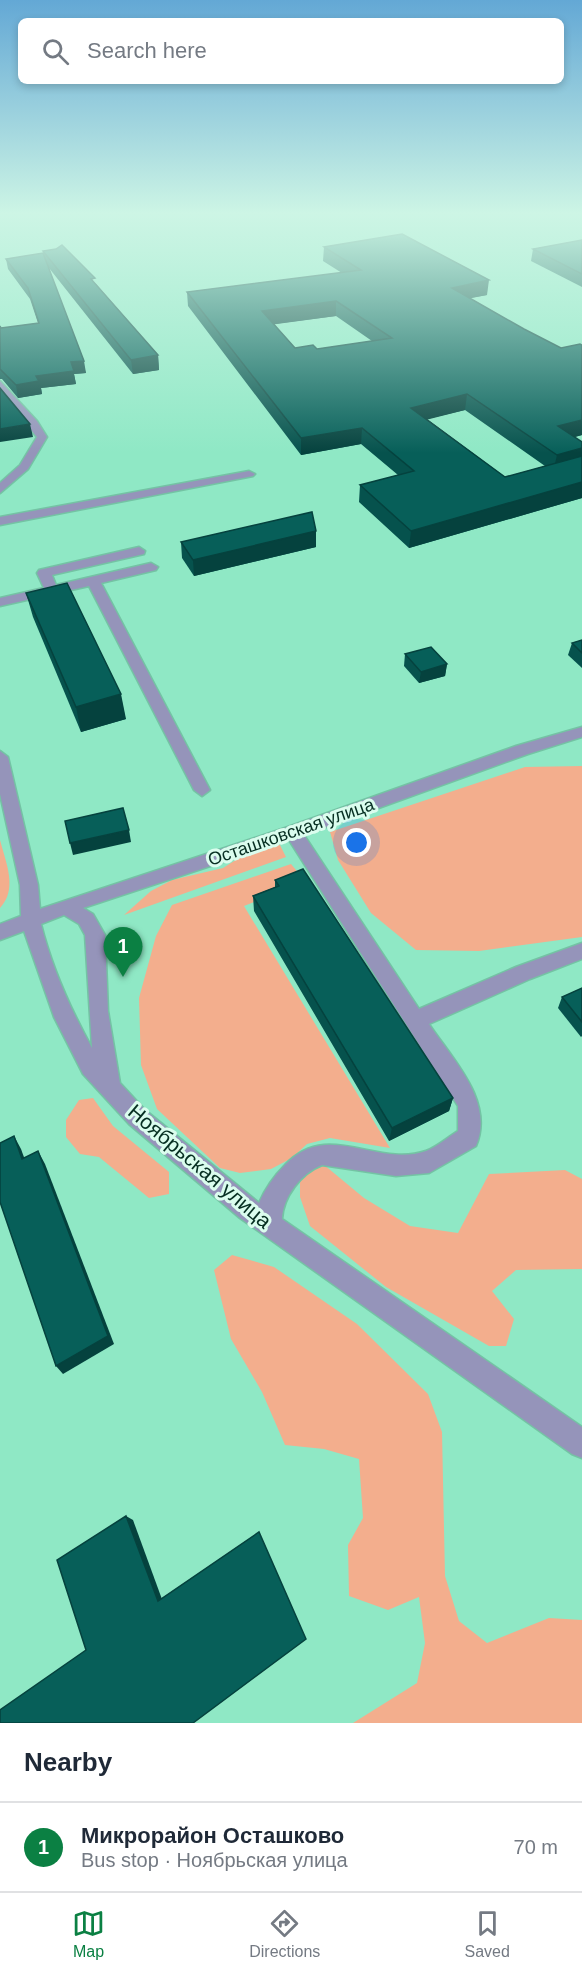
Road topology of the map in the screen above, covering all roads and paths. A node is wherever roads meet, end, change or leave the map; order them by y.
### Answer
1 (0, 384) edge
2 (249, 474) dead end
3 (0, 489) edge
4 (0, 521) edge
5 (139, 551) dead end
6 (151, 567) dead end
7 (93, 581) junction
8 (52, 590) junction
9 (0, 602) edge
10 (582, 732) edge
11 (0, 757) edge
12 (202, 790) dead end
13 (294, 832) junction
14 (65, 907) junction
15 (31, 922) junction
16 (0, 932) edge
17 (582, 951) edge
18 (414, 1021) junction
19 (110, 1088) junction
20 (270, 1225) junction
21 (582, 1444) edge

1 - 3 street
2 - 4 street
5 - 8 street
6 - 7 street
7 - 8 street
7 - 12 street
8 - 9 street
10 - 13 street, Осташковская улица
11 - 15 street, Ноябрьская улица
13 - 14 street, Осташковская улица
13 - 18 street
14 - 15 street, Осташковская улица
14 - 19 street
15 - 16 street, Осташковская улица
15 - 19 street, Ноябрьская улица
17 - 18 street
18 - 20 street
19 - 20 street, Ноябрьская улица
20 - 21 street, Ноябрьская улица

